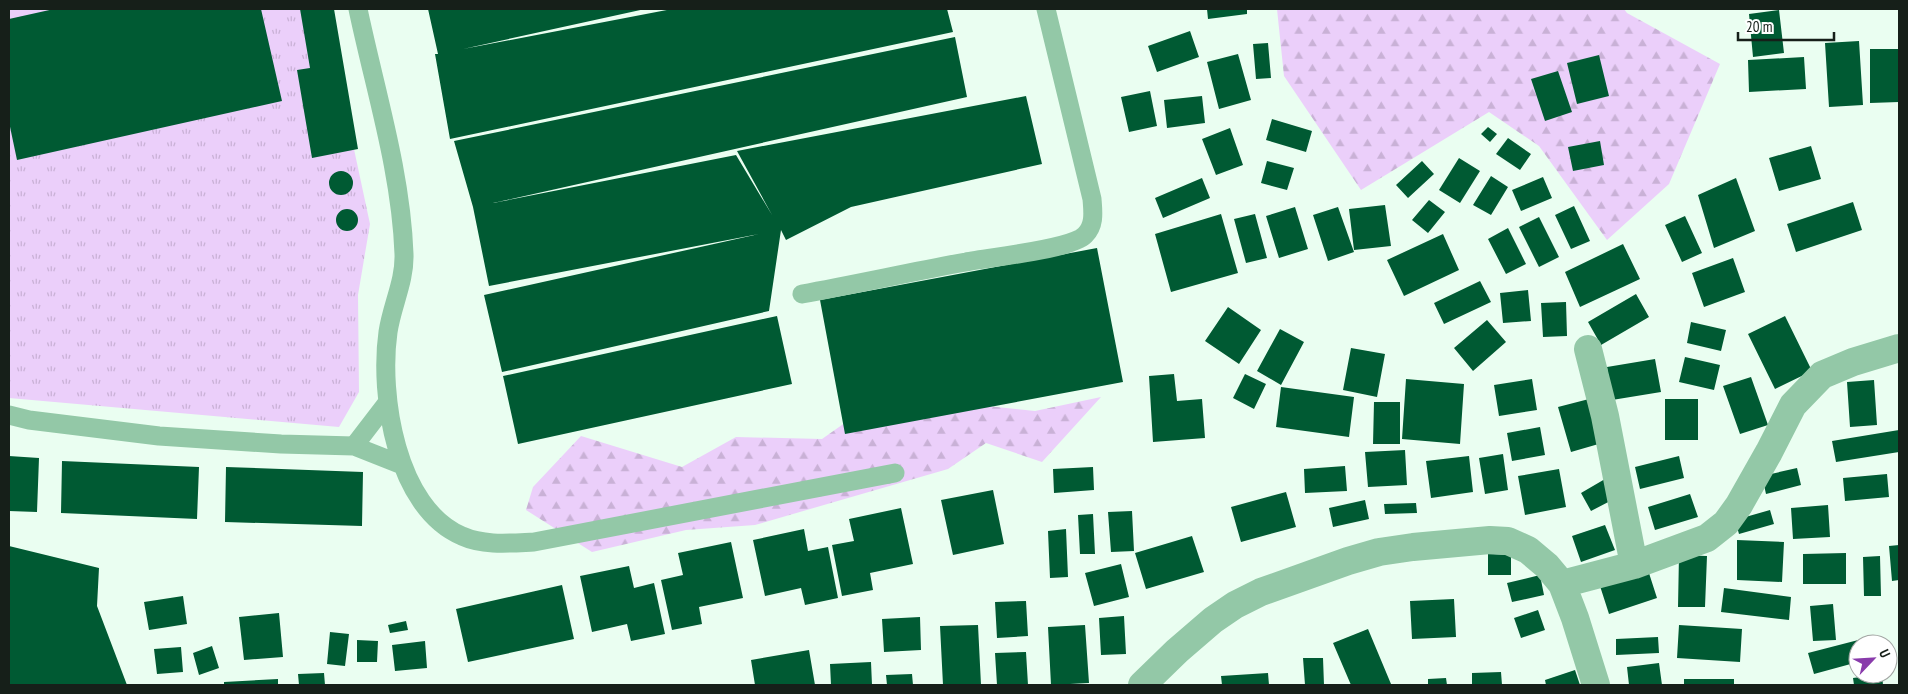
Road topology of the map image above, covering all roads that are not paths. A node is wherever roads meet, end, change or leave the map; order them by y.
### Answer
1 (358, 9) edge
2 (1046, 9) edge
3 (802, 294) dead end
4 (1899, 348) edge
5 (1588, 349) dead end
6 (388, 403) junction
7 (9, 415) edge
8 (354, 446) junction
9 (402, 465) junction
10 (895, 473) dead end
11 (1634, 565) junction
12 (1562, 584) junction
13 (1142, 685) edge
14 (1596, 685) edge

1 - 6 lane
2 - 3 lane
4 - 11 street
5 - 11 street
6 - 8 lane
6 - 9 lane
7 - 8 lane
8 - 9 lane
9 - 10 lane
11 - 12 street
12 - 13 street
12 - 14 street

